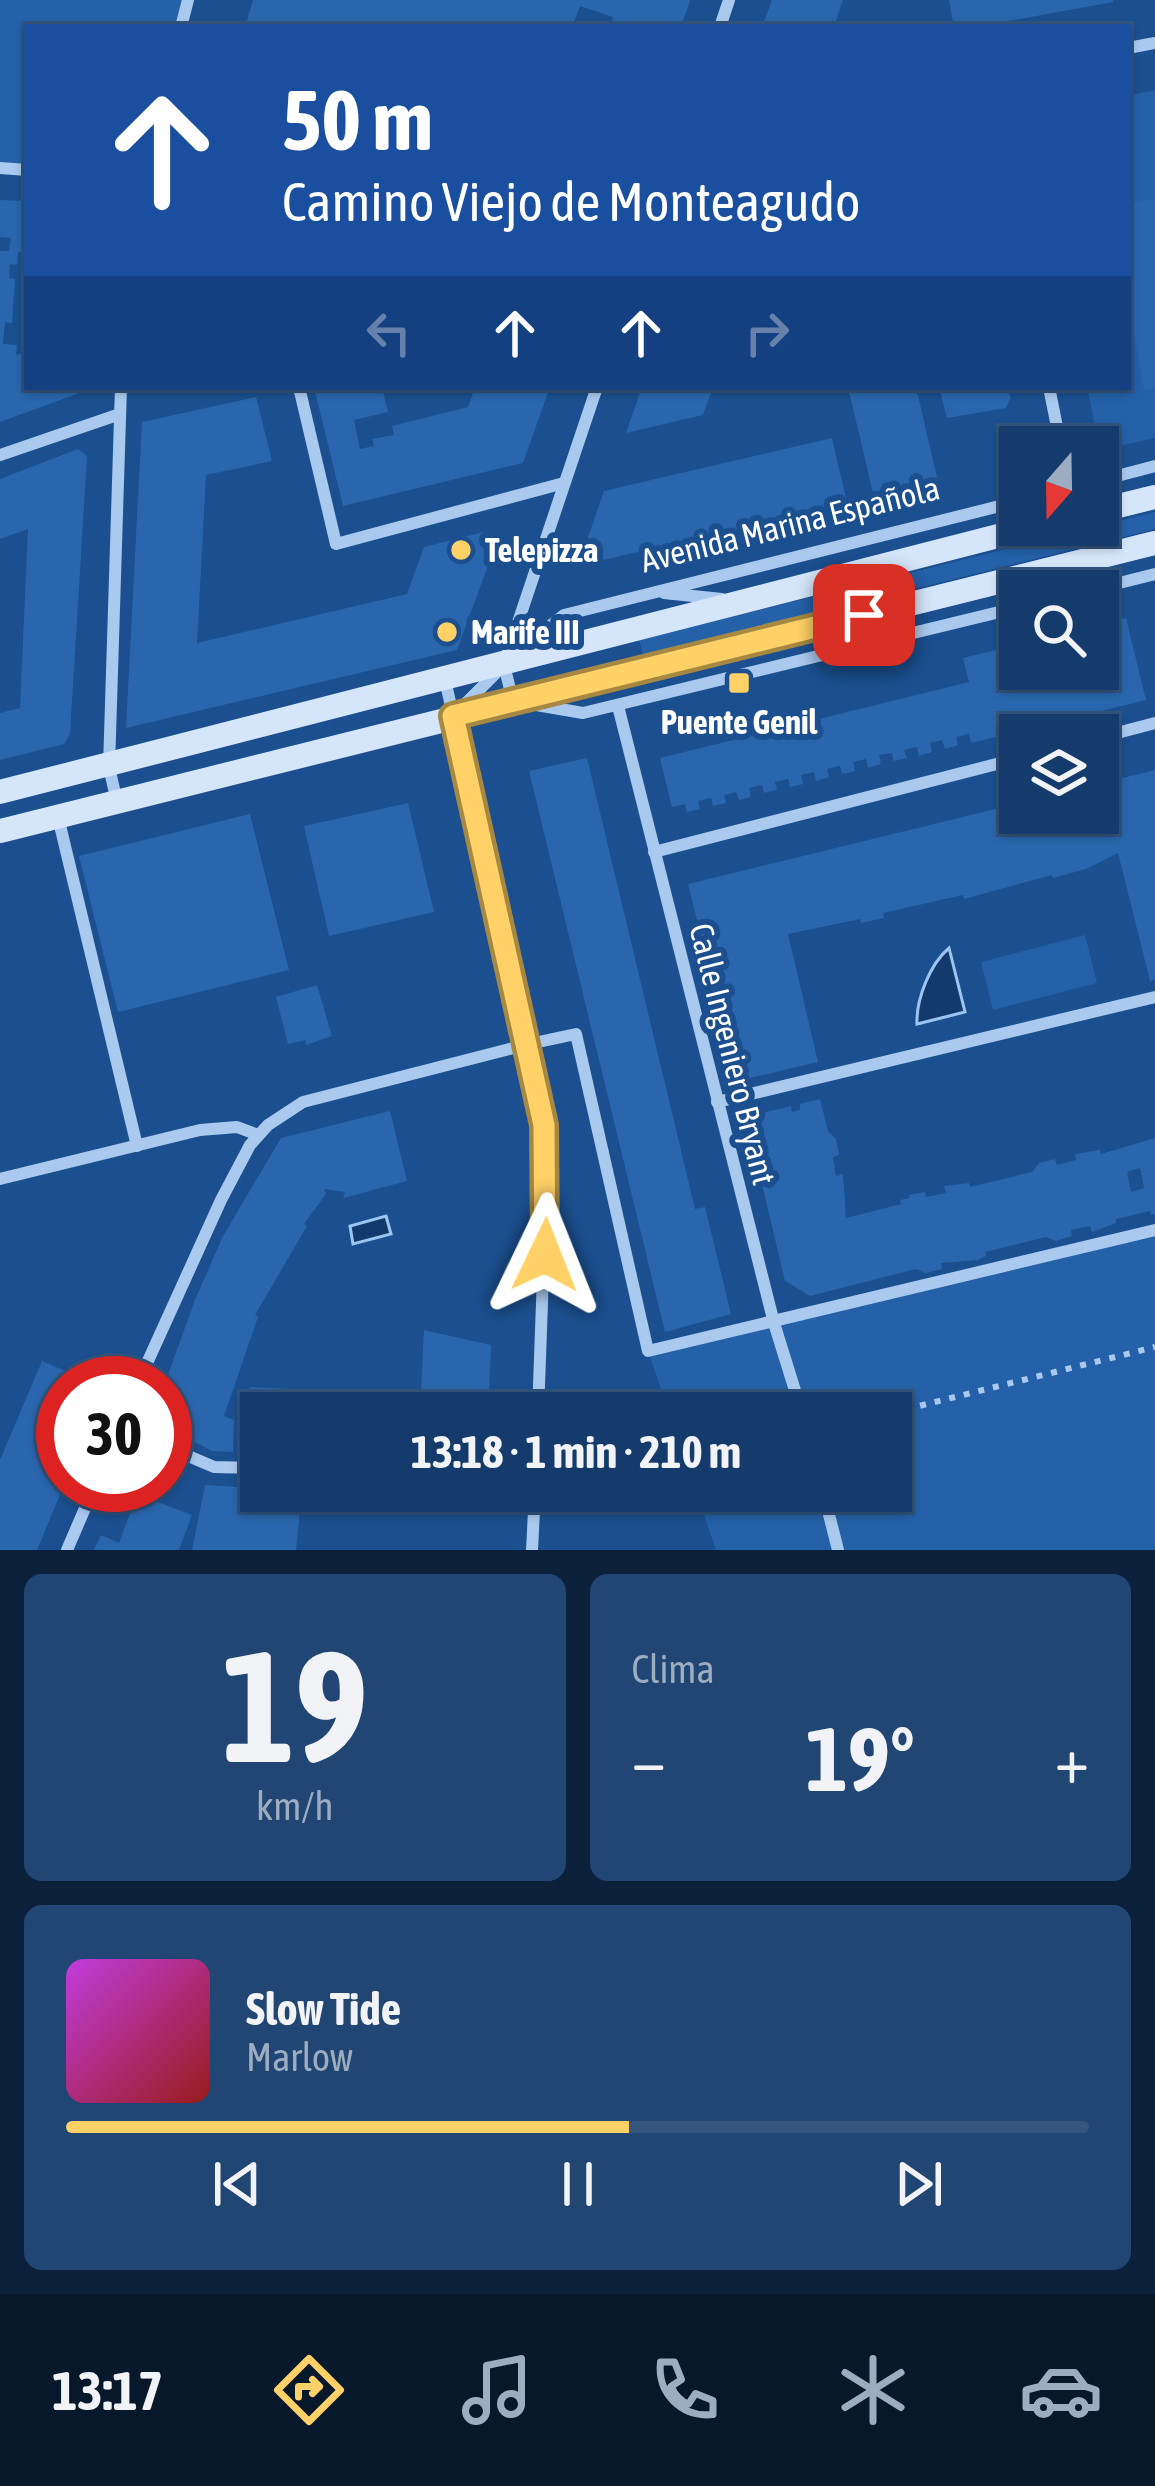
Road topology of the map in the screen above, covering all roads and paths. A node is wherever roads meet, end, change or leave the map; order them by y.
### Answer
1 (121, 390) edge
2 (300, 390) edge
3 (596, 390) edge
4 (1050, 390) edge
5 (120, 414) junction
6 (1057, 426) edge
7 (0, 455) edge
8 (1155, 466) edge
9 (1119, 475) edge
10 (564, 484) junction
11 (1155, 497) edge
12 (999, 506) edge
13 (1119, 506) edge
14 (999, 536) edge
15 (1155, 543) edge
16 (1155, 574) edge
17 (1119, 583) edge
18 (651, 592) junction
19 (735, 601) junction
20 (999, 613) edge
21 (504, 665) junction
22 (445, 680) junction
23 (513, 701) junction
24 (618, 706) junction
25 (453, 716) junction
26 (1155, 723) edge
27 (1119, 732) edge
28 (999, 763) edge
29 (110, 767) junction
30 (0, 792) edge
31 (117, 802) junction
32 (58, 817) junction
33 (0, 831) edge
34 (654, 852) junction
35 (1155, 997) edge
36 (529, 1044) junction
37 (717, 1102) junction
38 (258, 1135) junction
39 (137, 1146) junction
40 (0, 1179) edge
41 (1155, 1230) edge
42 (774, 1323) junction
43 (1155, 1347) edge
44 (151, 1356) edge
45 (539, 1392) edge
46 (795, 1392) edge
47 (912, 1409) edge
48 (192, 1457) edge
49 (240, 1468) edge
50 (83, 1512) edge
51 (534, 1512) edge
52 (828, 1512) edge
53 (67, 1550) edge
54 (532, 1550) edge
55 (838, 1550) edge

1 - 5 street
2 - 10 street
3 - 10 street
4 - 6 street
5 - 7 street
5 - 29 street
8 - 9 street
10 - 21 street
11 - 13 main road
12 - 18 street, Avenida Marina Española
14 - 19 main road, Avenida Marina Española
15 - 23 main road
16 - 17 street
18 - 19 street
18 - 21 street, Avenida Marina Española
19 - 21 main road, Avenida Marina Española
20 - 24 street
21 - 22 main road
21 - 23 street
21 - 25 street
22 - 25 street
22 - 29 main road
23 - 24 street
23 - 25 main road
24 - 34 street, Calle Ingeniero Bryant
25 - 31 main road
25 - 36 street
26 - 27 street
28 - 34 street
29 - 30 main road
29 - 31 street
31 - 32 main road
32 - 33 main road
32 - 39 street
34 - 37 street, Calle Ingeniero Bryant
35 - 37 street
36 - 38 street
36 - 42 street
36 - 45 street
37 - 42 street, Calle Ingeniero Bryant
38 - 39 street
38 - 44 street
39 - 40 street
41 - 42 street
42 - 46 street, Calle Ingeniero Bryant
43 - 47 path
48 - 49 street
50 - 53 street
51 - 54 street
52 - 55 street

